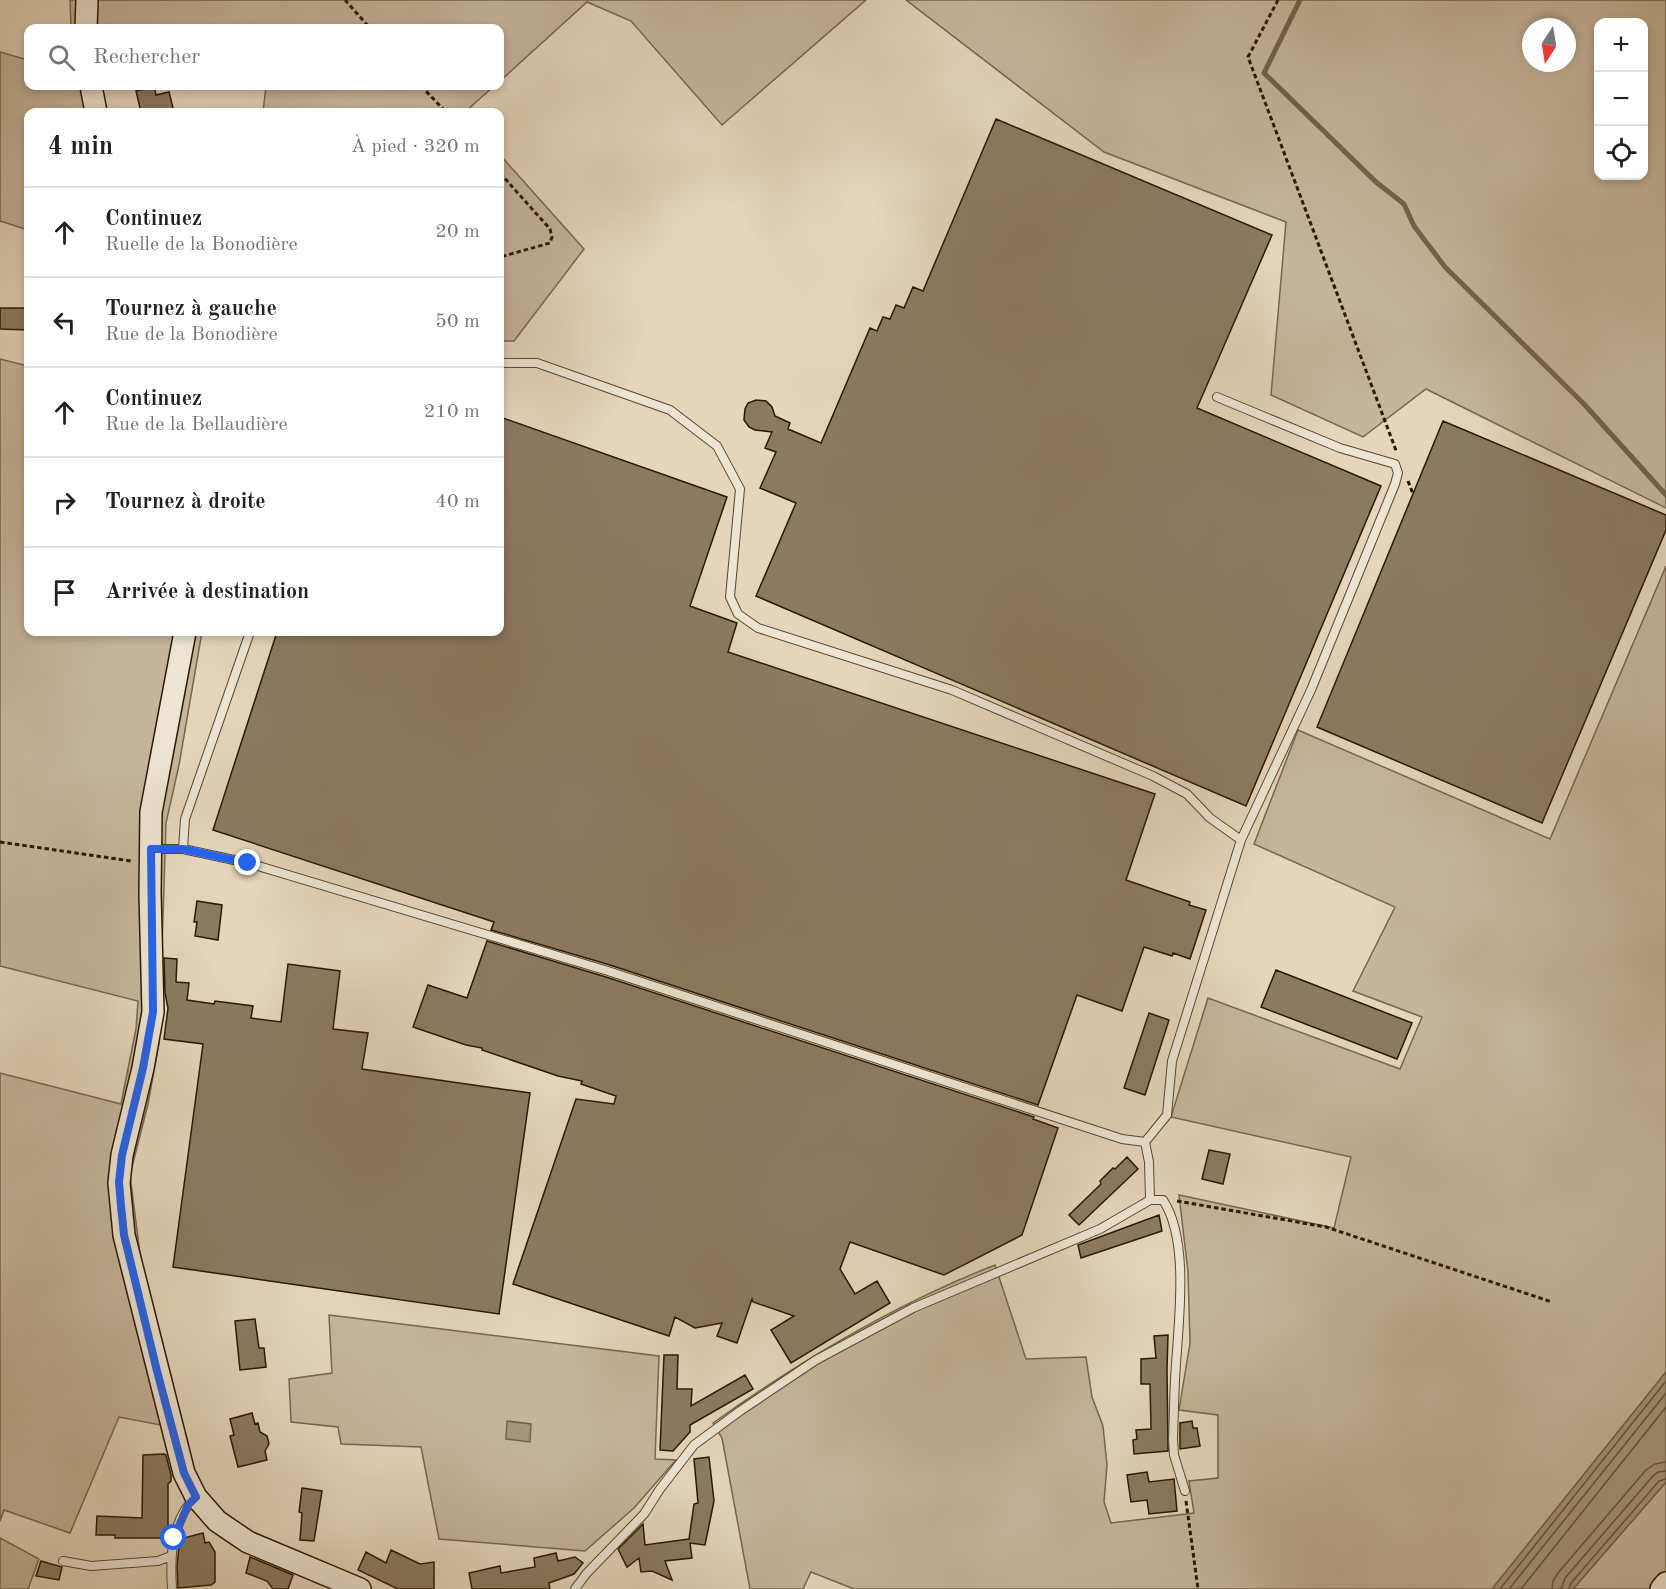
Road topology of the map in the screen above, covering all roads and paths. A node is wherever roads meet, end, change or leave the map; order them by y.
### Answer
1 (87, 0) edge
2 (345, 0) edge
3 (1278, 0) edge
4 (86, 24) edge
5 (366, 24) edge
6 (92, 90) edge
7 (425, 90) edge
8 (95, 108) edge
9 (442, 108) edge
10 (504, 177) edge
11 (504, 256) edge
12 (504, 363) edge
13 (1217, 397) dead end
14 (1400, 460) dead end
15 (1404, 471) dead end
16 (1413, 494) dead end
17 (184, 636) edge
18 (249, 636) edge
19 (1241, 840) junction
20 (0, 842) edge
21 (183, 849) junction
22 (150, 857) junction
23 (1145, 1142) junction
24 (1150, 1200) junction
25 (1163, 1200) junction
26 (1552, 1302) dead end
27 (1185, 1491) joint
28 (196, 1497) junction
29 (171, 1556) junction
30 (63, 1561) dead end
31 (1666, 1583) edge
32 (172, 1589) edge
33 (360, 1589) edge
34 (575, 1589) edge
35 (1198, 1589) edge
36 (1661, 1589) edge

1 - 4 street
2 - 5 path
3 - 14 path
6 - 8 street
7 - 9 path
10 - 11 path
12 - 19 lane
13 - 19 lane
15 - 16 path
17 - 22 street
18 - 21 lane
19 - 23 lane
20 - 22 path
21 - 22 lane
21 - 23 lane
22 - 28 street
23 - 24 lane
24 - 25 lane
24 - 34 lane
25 - 26 path
25 - 27 lane
27 - 35 path
28 - 29 lane
28 - 33 street
29 - 30 lane
29 - 32 lane
31 - 36 street

